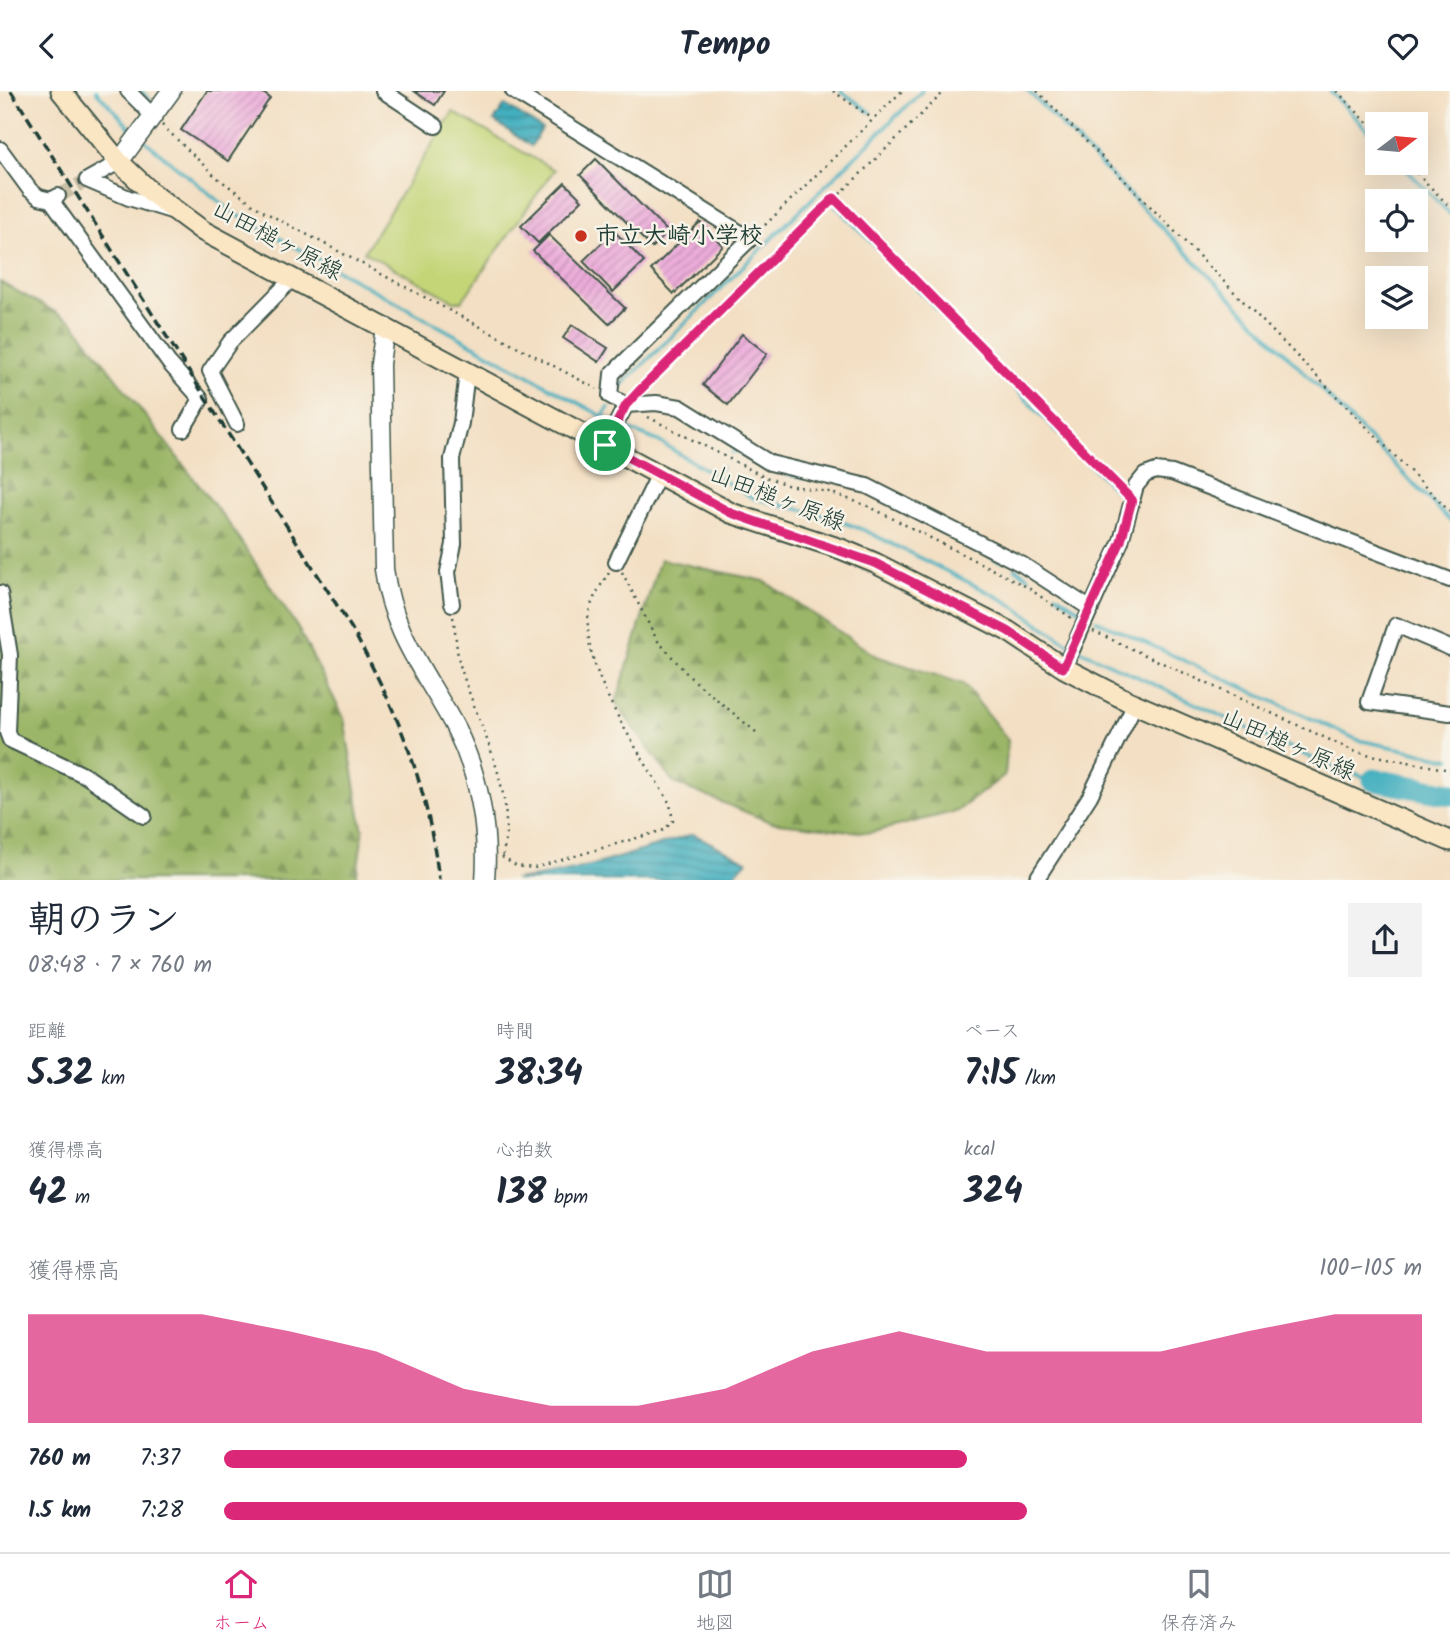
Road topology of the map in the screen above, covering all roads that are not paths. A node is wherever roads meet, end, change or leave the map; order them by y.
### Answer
1 (61, 91) edge
2 (128, 91) edge
3 (171, 91) edge
4 (383, 91) edge
5 (513, 91) edge
6 (151, 120) junction
7 (436, 126) dead end
8 (0, 149) edge
9 (125, 155) junction
10 (180, 214) junction
11 (293, 278) junction
12 (385, 327) junction
13 (467, 372) junction
14 (624, 409) junction
15 (237, 424) dead end
16 (183, 429) dead end
17 (605, 445) junction
18 (658, 476) junction
19 (616, 562) road end
20 (1450, 580) edge
21 (0, 593) edge
22 (452, 604) road end
23 (1091, 608) junction
24 (1450, 647) edge
25 (1065, 664) junction
26 (1135, 704) junction
27 (1450, 713) edge
28 (144, 816) dead end
29 (1450, 841) edge
30 (492, 874) edge
31 (1036, 880) edge

1 - 9 main road, 山田槌ヶ原線
2 - 6 street
3 - 6 street
4 - 7 street
5 - 14 street
6 - 9 street
8 - 16 street
9 - 10 main road, 山田槌ヶ原線
9 - 10 street
10 - 11 main road, 山田槌ヶ原線
11 - 12 main road, 山田槌ヶ原線
11 - 15 street
12 - 13 main road, 山田槌ヶ原線
12 - 30 street
13 - 17 main road, 山田槌ヶ原線
13 - 22 street
14 - 17 street
14 - 23 street
17 - 18 main road, 山田槌ヶ原線
18 - 19 street
18 - 25 main road, 山田槌ヶ原線
20 - 23 street
21 - 28 street
23 - 25 street
24 - 27 street
25 - 26 main road, 山田槌ヶ原線
26 - 29 main road, 山田槌ヶ原線
26 - 31 street

